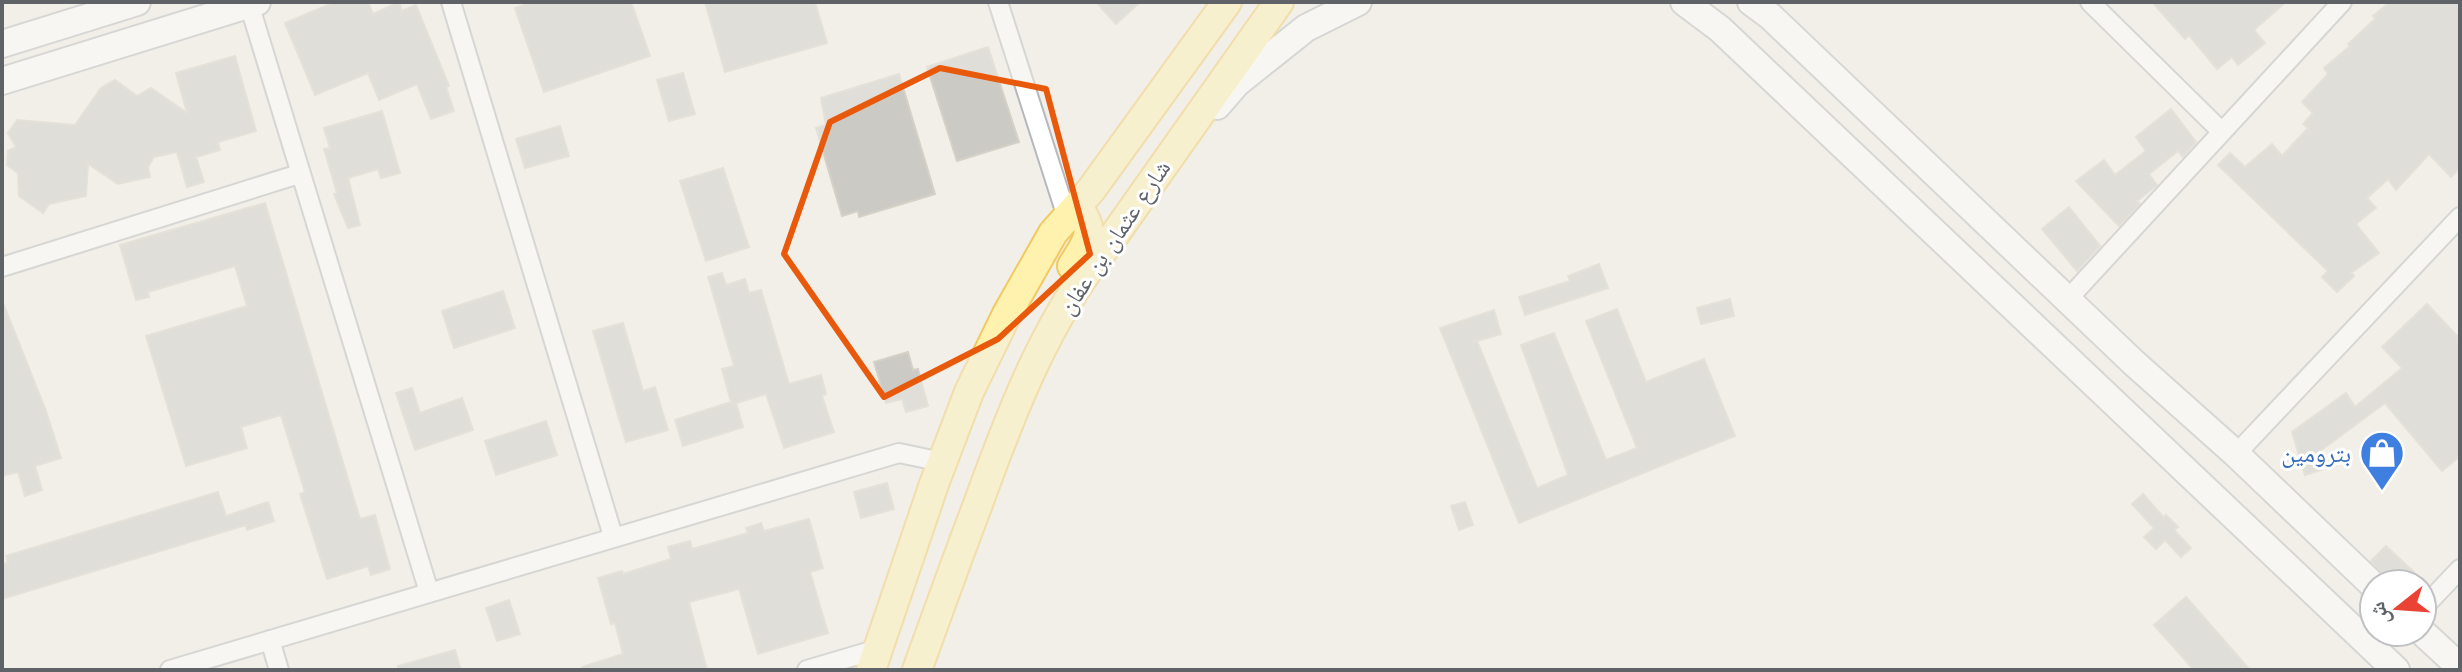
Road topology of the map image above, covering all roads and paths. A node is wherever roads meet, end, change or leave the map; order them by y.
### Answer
1 (137, 2) edge
2 (451, 2) edge
3 (998, 2) edge
4 (1227, 2) edge
5 (1279, 2) edge
6 (1358, 2) edge
7 (1665, 2) edge
8 (1684, 2) edge
9 (1751, 2) edge
10 (2090, 2) edge
11 (2342, 2) edge
12 (253, 3) edge
13 (109, 6) edge
14 (1720, 29) junction
15 (2, 44) edge
16 (2, 81) edge
17 (2222, 132) junction
18 (299, 174) junction
19 (1151, 181) junction
20 (1072, 211) junction
21 (2460, 217) edge
22 (2, 267) edge
23 (2067, 300) junction
24 (1013, 413) junction
25 (2236, 454) junction
26 (942, 462) junction
27 (613, 536) junction
28 (2460, 569) edge
29 (2358, 571) edge
30 (429, 592) junction
31 (2438, 592) edge
32 (270, 640) junction
33 (2438, 647) edge
34 (875, 660) edge
35 (2460, 667) edge
36 (170, 670) edge
37 (279, 670) edge
38 (807, 670) edge
39 (917, 670) edge
40 (2396, 670) edge

1 - 13 street
2 - 27 street
3 - 20 street
4 - 20 main road, شارع عثمان بن عفان
5 - 19 main road, شارع عثمان بن عفان
6 - 19 street
7 - 14 street
8 - 14 street
9 - 23 street
10 - 17 street
11 - 17 street
12 - 16 street
12 - 18 street
13 - 15 street
14 - 40 street
17 - 23 street
18 - 22 street
18 - 30 street
19 - 24 main road, شارع عثمان بن عفان
20 - 24 main road
20 - 26 main road, شارع عثمان بن عفان
21 - 25 street
23 - 25 street
24 - 39 main road, شارع عثمان بن عفان
25 - 29 street
26 - 27 street
26 - 34 main road, شارع عثمان بن عفان
27 - 30 street
28 - 31 street
30 - 32 street
32 - 36 street
32 - 37 street
33 - 35 street
34 - 38 street

